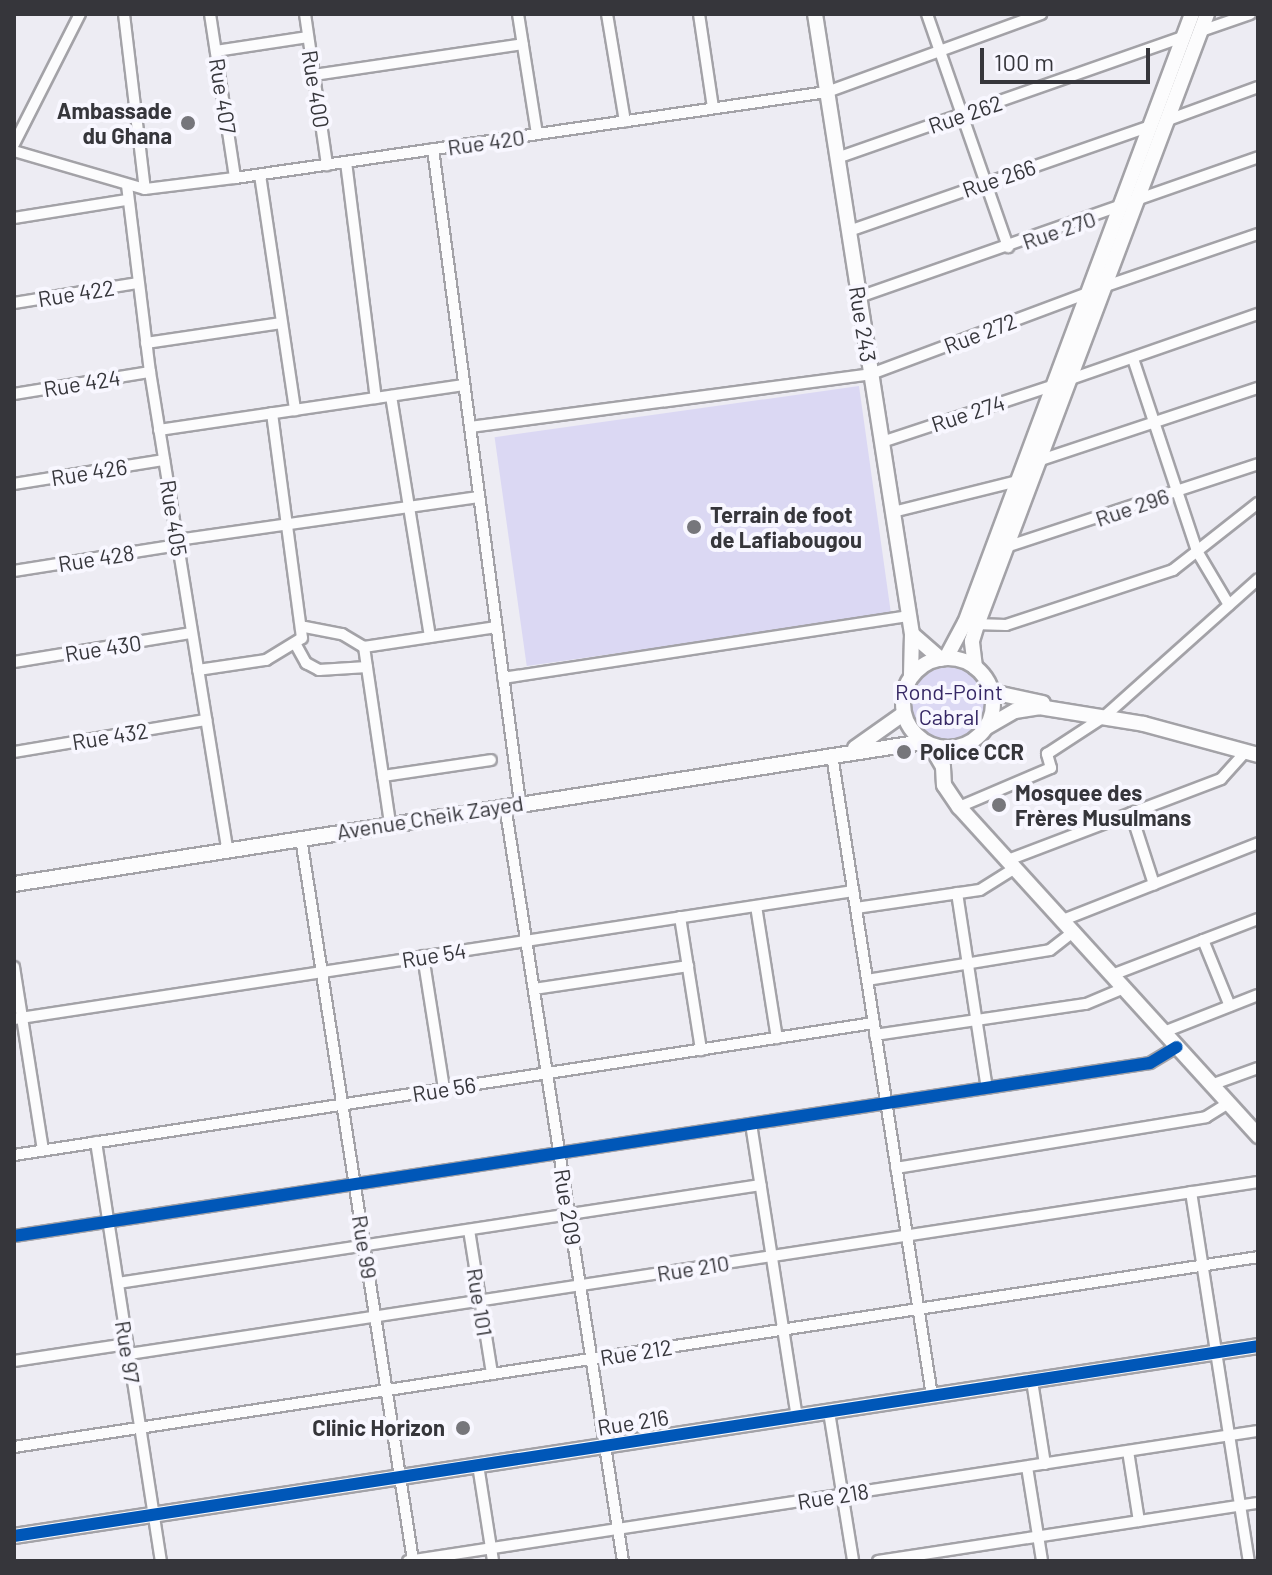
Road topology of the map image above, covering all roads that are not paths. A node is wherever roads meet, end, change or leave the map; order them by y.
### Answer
1 (80, 14) edge
2 (124, 14) edge
3 (210, 14) edge
4 (305, 14) edge
5 (518, 14) edge
6 (607, 14) edge
7 (699, 14) edge
8 (815, 14) edge
9 (927, 14) edge
10 (1038, 14) edge
11 (1192, 14) edge
12 (1207, 14) edge
13 (1250, 14) edge
14 (1201, 31) junction
15 (308, 37) junction
16 (1183, 37) junction
17 (523, 44) junction
18 (216, 51) junction
19 (939, 51) junction
20 (314, 75) junction
21 (1257, 91) edge
22 (827, 92) junction
23 (713, 108) junction
24 (962, 115) junction
25 (1168, 120) junction
26 (625, 121) junction
27 (1151, 126) junction
28 (537, 134) junction
29 (14, 144) edge
30 (433, 149) junction
31 (14, 151) edge
32 (1258, 157) edge
33 (837, 158) junction
34 (346, 162) junction
35 (327, 165) junction
36 (260, 175) junction
37 (235, 178) junction
38 (985, 182) junction
39 (127, 185) junction
40 (145, 189) junction
41 (126, 200) junction
42 (1135, 204) junction
43 (1119, 209) junction
44 (14, 218) edge
45 (849, 231) junction
46 (1258, 234) edge
47 (1008, 247) junction
48 (138, 283) junction
49 (1096, 290) junction
50 (859, 297) junction
51 (14, 303) edge
52 (1258, 314) edge
53 (282, 323) junction
54 (146, 343) junction
55 (1133, 359) junction
56 (150, 372) junction
57 (871, 374) junction
58 (1071, 379) junction
59 (464, 385) junction
60 (1054, 385) junction
61 (1258, 388) edge
62 (14, 394) edge
63 (391, 396) junction
64 (376, 398) junction
65 (295, 410) junction
66 (272, 413) junction
67 (1155, 425) junction
68 (470, 427) junction
69 (159, 430) junction
70 (882, 442) junction
71 (164, 460) junction
72 (1032, 461) junction
73 (1258, 464) edge
74 (1017, 481) junction
75 (14, 484) edge
76 (1178, 491) junction
77 (479, 497) junction
78 (1258, 503) edge
79 (409, 507) junction
80 (893, 512) junction
81 (289, 524) junction
82 (177, 542) junction
83 (1006, 547) junction
84 (1197, 551) junction
85 (14, 571) edge
86 (1258, 579) edge
87 (1229, 605) junction
88 (909, 616) junction
89 (971, 624) junction
90 (305, 627) junction
91 (497, 627) junction
92 (192, 633) junction
93 (912, 634) junction
94 (430, 637) junction
95 (296, 645) junction
96 (364, 647) junction
97 (944, 658) junction
98 (14, 662) edge
99 (367, 667) junction
100 (975, 667) junction
101 (198, 670) junction
102 (911, 676) junction
103 (503, 678) junction
104 (992, 692) junction
105 (1090, 713) junction
106 (903, 714) junction
107 (1105, 716) junction
108 (206, 720) junction
109 (987, 727) junction
110 (927, 744) junction
111 (954, 749) junction
112 (14, 752) edge
113 (1252, 753) edge
114 (840, 754) junction
115 (491, 760) dead end
116 (943, 767) junction
117 (383, 776) junction
118 (513, 804) junction
119 (959, 807) junction
120 (1131, 813) junction
121 (390, 823) junction
122 (301, 838) junction
123 (1258, 843) edge
124 (228, 851) junction
125 (1012, 864) junction
126 (14, 884) edge
127 (1154, 884) junction
128 (853, 891) junction
129 (957, 893) junction
130 (756, 906) junction
131 (856, 908) junction
132 (680, 917) junction
133 (1258, 919) edge
134 (1068, 926) junction
135 (1203, 940) junction
136 (527, 941) junction
137 (423, 956) junction
138 (967, 963) junction
139 (688, 966) junction
140 (14, 967) edge
141 (322, 972) junction
142 (1112, 975) junction
143 (867, 980) junction
144 (1124, 988) junction
145 (534, 989) junction
146 (1258, 995) edge
147 (1230, 1006) junction
148 (18, 1018) edge
149 (976, 1020) junction
150 (875, 1029) junction
151 (1164, 1032) junction
152 (777, 1038) junction
153 (1177, 1047) junction
154 (701, 1050) junction
155 (1258, 1068) edge
156 (547, 1073) junction
157 (1211, 1085) junction
158 (987, 1088) junction
159 (444, 1089) junction
160 (886, 1103) junction
161 (1228, 1103) junction
162 (342, 1105) junction
163 (751, 1124) junction
164 (1258, 1136) edge
165 (96, 1142) junction
166 (43, 1150) junction
167 (560, 1153) junction
168 (14, 1155) edge
169 (896, 1168) junction
170 (1258, 1182) edge
171 (355, 1184) junction
172 (761, 1185) junction
173 (1191, 1192) junction
174 (569, 1214) junction
175 (108, 1222) junction
176 (469, 1230) junction
177 (14, 1236) edge
178 (907, 1236) junction
179 (364, 1246) junction
180 (772, 1256) junction
181 (1258, 1257) edge
182 (1203, 1266) junction
183 (118, 1283) junction
184 (580, 1286) junction
185 (480, 1301) junction
186 (918, 1309) junction
187 (375, 1317) junction
188 (783, 1330) junction
189 (1258, 1346) edge
190 (128, 1349) junction
191 (1216, 1353) junction
192 (592, 1359) junction
193 (14, 1361) edge
194 (492, 1374) junction
195 (1032, 1381) junction
196 (387, 1390) junction
197 (932, 1396) junction
198 (829, 1412) junction
199 (797, 1417) junction
200 (140, 1428) junction
201 (1258, 1431) edge
202 (1229, 1436) junction
203 (605, 1446) junction
204 (14, 1447) edge
205 (1128, 1451) junction
206 (1045, 1464) junction
207 (478, 1465) junction
208 (1027, 1467) junction
209 (400, 1477) junction
210 (842, 1495) junction
211 (1258, 1503) edge
212 (1240, 1506) junction
213 (154, 1515) junction
214 (1139, 1521) junction
215 (618, 1529) junction
216 (14, 1536) edge
217 (1038, 1537) junction
218 (491, 1548) junction
219 (161, 1561) edge
220 (411, 1561) edge
221 (493, 1561) edge
222 (623, 1561) edge
223 (853, 1561) edge
224 (878, 1561) edge
225 (1042, 1561) edge
226 (1249, 1561) edge

1 - 29 street
2 - 40 street
3 - 18 street, Rue 407
4 - 15 street, Rue 400
5 - 17 street
6 - 26 street
7 - 23 street
8 - 22 street, Rue 243
9 - 19 street
10 - 19 street, Rue 420
11 - 16 street
12 - 14 street
13 - 14 street
14 - 25 street
15 - 18 street
15 - 20 street, Rue 400
16 - 24 street, Rue 262
16 - 27 street
17 - 20 street
17 - 28 street
18 - 37 street, Rue 407
19 - 22 street, Rue 420
19 - 24 street
20 - 35 street, Rue 400
21 - 25 street
22 - 23 street, Rue 420
22 - 33 street, Rue 243
23 - 26 street, Rue 420
24 - 33 street, Rue 262
24 - 38 street
25 - 42 street
26 - 28 street, Rue 420
27 - 38 street, Rue 266
27 - 43 street
28 - 30 street, Rue 420
30 - 34 street, Rue 420
30 - 59 street, Rue 209
31 - 39 street, Rue 420
32 - 42 street, Rue 270
33 - 45 street, Rue 243
34 - 35 street, Rue 420
34 - 64 street
35 - 36 street, Rue 420
36 - 37 street, Rue 420
36 - 53 street
37 - 40 street, Rue 420
38 - 45 street, Rue 266
38 - 47 street
39 - 40 street, Rue 420
39 - 41 street, Rue 405
41 - 44 street
41 - 48 street, Rue 405
42 - 43 street, Rue 270
42 - 49 street
43 - 47 street, Rue 270
43 - 49 street
45 - 50 street, Rue 243
46 - 49 street, Rue 272
47 - 50 street, Rue 270
48 - 51 street, Rue 422
48 - 54 street, Rue 405
49 - 57 street, Rue 272
49 - 58 street
49 - 60 street
50 - 57 street, Rue 243
52 - 55 street
53 - 54 street
53 - 65 street
54 - 56 street, Rue 405
55 - 58 street
55 - 67 street
56 - 62 street, Rue 424
56 - 69 street, Rue 405
57 - 68 street, Rue 272
57 - 70 street, Rue 243
58 - 72 street
59 - 63 street
59 - 68 street, Rue 209
60 - 70 street, Rue 274
60 - 72 street
61 - 67 street
63 - 64 street
63 - 79 street
64 - 65 street
65 - 66 street
66 - 69 street
66 - 81 street
67 - 72 street
67 - 76 street
68 - 77 street, Rue 209
69 - 71 street, Rue 405
70 - 80 street, Rue 243
71 - 75 street, Rue 426
71 - 82 street, Rue 405
72 - 74 street
72 - 83 street
73 - 76 street, Rue 296
74 - 80 street
74 - 89 street
76 - 83 street, Rue 296
76 - 84 street
77 - 79 street, Rue 428
77 - 91 street, Rue 209
78 - 84 street
79 - 81 street, Rue 428
79 - 94 street
80 - 88 street, Rue 243
81 - 82 street, Rue 428
81 - 90 street
82 - 85 street, Rue 428
82 - 92 street, Rue 405
83 - 89 street
84 - 87 street
84 - 89 street
86 - 87 street
87 - 107 street
88 - 93 street, Rue 243
88 - 103 street
89 - 97 street
89 - 100 street
90 - 95 street
90 - 96 street
91 - 94 street
91 - 103 street, Rue 209
92 - 98 street, Rue 430
92 - 101 street, Rue 405
93 - 97 street
93 - 102 street, Rue 243
94 - 96 street
95 - 99 street
95 - 101 street
96 - 99 street
97 - 100 street
97 - 102 street
99 - 117 street
100 - 104 street
101 - 108 street, Rue 405
102 - 106 street
103 - 118 street, Rue 209
104 - 105 street
104 - 109 street
105 - 107 street
105 - 109 street
106 - 110 street
106 - 114 street, Avenue Cheik Zayed
107 - 113 street
107 - 119 street
108 - 112 street, Rue 432
108 - 124 street, Rue 405
109 - 111 street
110 - 111 street
110 - 114 street, Avenue Cheik Zayed
110 - 116 street
111 - 116 street
113 - 120 street
114 - 118 street, Avenue Cheik Zayed
114 - 128 street
115 - 117 street
116 - 119 street
117 - 121 street
118 - 121 street, Avenue Cheik Zayed
118 - 136 street, Rue 209
119 - 125 street
120 - 125 street
120 - 127 street
121 - 122 street, Avenue Cheik Zayed
122 - 124 street, Avenue Cheik Zayed
122 - 141 street, Rue 99
123 - 127 street
124 - 126 street, Avenue Cheik Zayed
125 - 129 street
125 - 134 street
127 - 134 street
128 - 130 street, Rue 54
128 - 131 street
129 - 131 street
129 - 138 street
130 - 132 street, Rue 54
130 - 152 street
131 - 143 street
132 - 136 street, Rue 54
132 - 139 street
133 - 135 street
134 - 138 street
134 - 142 street
135 - 142 street
135 - 147 street
136 - 137 street, Rue 54
136 - 145 street, Rue 209
137 - 141 street, Rue 54
137 - 159 street
138 - 143 street
138 - 149 street
139 - 145 street
139 - 154 street
140 - 148 street
141 - 148 street, Rue 54
141 - 162 street, Rue 99
142 - 144 street
143 - 150 street
144 - 149 street, Rue 56
144 - 151 street
145 - 156 street, Rue 209
146 - 147 street
147 - 151 street
148 - 166 street
149 - 150 street, Rue 56
149 - 158 street
150 - 152 street, Rue 56
150 - 160 street
151 - 153 street
152 - 154 street, Rue 56
153 - 157 street
153 - 158 street
154 - 156 street, Rue 56
155 - 157 street
156 - 159 street, Rue 56
156 - 167 street, Rue 209
157 - 161 street
158 - 160 street
159 - 162 street, Rue 56
160 - 163 street
160 - 169 street
161 - 164 street
161 - 169 street
162 - 165 street, Rue 56
162 - 171 street, Rue 99
163 - 167 street
163 - 172 street
165 - 166 street, Rue 56
165 - 175 street, Rue 97
166 - 168 street, Rue 56
167 - 171 street
167 - 174 street, Rue 209
169 - 178 street
170 - 173 street, Rue 210
171 - 175 street
171 - 179 street, Rue 99
172 - 174 street
172 - 180 street
173 - 178 street, Rue 210
173 - 182 street
174 - 176 street
174 - 184 street, Rue 209
175 - 177 street
175 - 183 street, Rue 97
176 - 179 street
176 - 185 street, Rue 101
178 - 180 street, Rue 210
178 - 186 street
179 - 183 street
179 - 187 street, Rue 99
180 - 184 street, Rue 210
180 - 188 street
181 - 182 street, Rue 212
182 - 186 street, Rue 212
182 - 191 street
183 - 190 street, Rue 97
184 - 185 street, Rue 210
184 - 192 street, Rue 209
185 - 187 street, Rue 210
185 - 194 street, Rue 101
186 - 188 street, Rue 212
186 - 197 street
187 - 190 street, Rue 210
187 - 196 street, Rue 99
188 - 192 street, Rue 212
188 - 199 street
189 - 191 street, Rue 216
190 - 193 street, Rue 210
190 - 200 street, Rue 97
191 - 195 street, Rue 216
191 - 202 street
192 - 194 street, Rue 212
192 - 203 street, Rue 209
194 - 196 street, Rue 212
195 - 197 street, Rue 216
195 - 206 street
196 - 200 street, Rue 212
196 - 209 street, Rue 99
197 - 198 street, Rue 216
198 - 199 street, Rue 216
198 - 210 street
199 - 203 street, Rue 216
200 - 204 street, Rue 212
200 - 213 street, Rue 97
201 - 202 street, Rue 218
202 - 205 street, Rue 218
202 - 212 street
203 - 207 street, Rue 216
203 - 215 street, Rue 209
205 - 206 street, Rue 218
205 - 214 street
206 - 208 street, Rue 218
207 - 209 street, Rue 216
207 - 218 street
208 - 210 street, Rue 218
208 - 217 street
209 - 213 street, Rue 216
209 - 220 street, Rue 99
210 - 215 street, Rue 218
210 - 223 street
211 - 212 street
212 - 214 street
212 - 226 street
213 - 216 street, Rue 216
213 - 219 street, Rue 97
214 - 217 street
215 - 218 street, Rue 218
215 - 222 street, Rue 209
217 - 224 street
217 - 225 street
218 - 220 street, Rue 218
218 - 221 street

